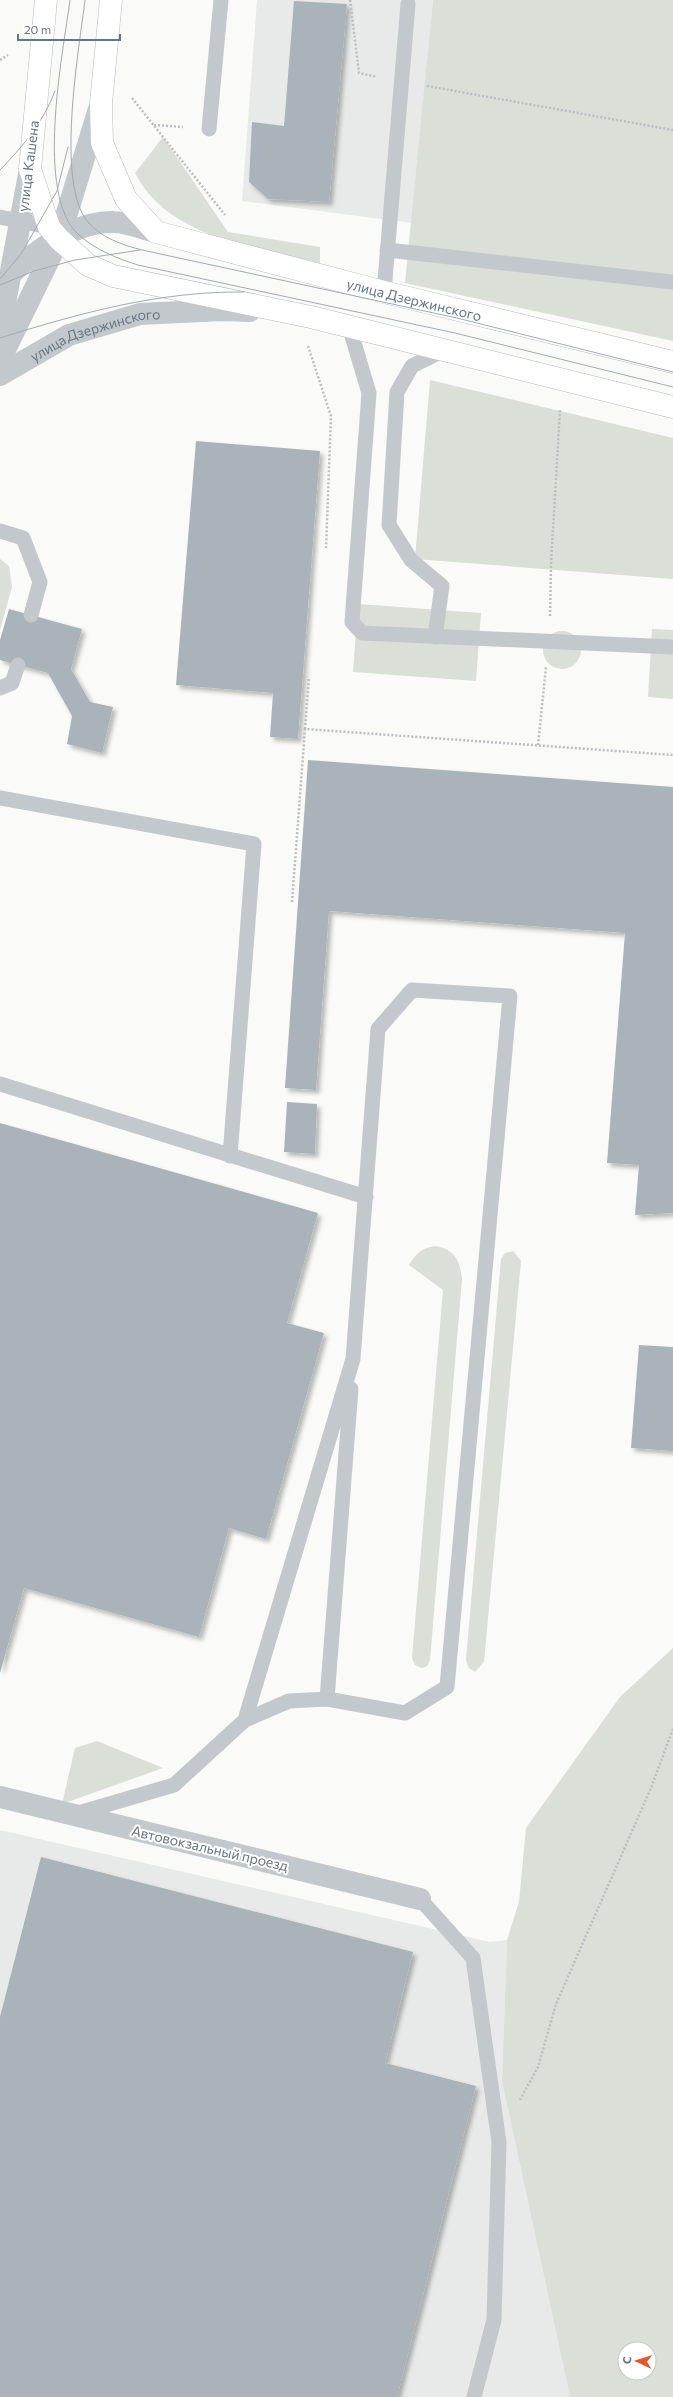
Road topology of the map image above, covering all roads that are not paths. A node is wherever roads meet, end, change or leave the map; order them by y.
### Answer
1 (46, 0) edge
2 (111, 0) edge
3 (221, 0) edge
4 (408, 4) dead end
5 (101, 103) junction
6 (209, 129) road end
7 (30, 169) junction
8 (0, 217) edge
9 (20, 223) junction
10 (156, 232) junction
11 (54, 233) junction
12 (388, 250) junction
13 (12, 273) junction
14 (673, 282) edge
15 (384, 292) junction
16 (293, 314) junction
17 (348, 326) junction
18 (0, 330) edge
19 (444, 350) junction
20 (0, 360) edge
21 (673, 362) edge
22 (0, 375) edge
23 (673, 407) edge
24 (0, 531) edge
25 (31, 615) dead end
26 (434, 638) junction
27 (673, 647) edge
28 (18, 665) dead end
29 (0, 688) edge
30 (0, 798) edge
31 (0, 1084) edge
32 (230, 1156) junction
33 (366, 1197) junction
34 (353, 1359) junction
35 (327, 1699) junction
36 (245, 1720) junction
37 (0, 1797) edge
38 (71, 1815) junction
39 (420, 1899) joint
40 (474, 2397) edge

1 - 7 main road, улица Кашена
2 - 5 main road
3 - 6 lane
4 - 12 lane
5 - 10 main road
5 - 11 street
7 - 9 street, улица Кашена
7 - 11 main road
8 - 9 lane
9 - 11 lane
9 - 13 street, улица Кашена
10 - 11 street
10 - 15 main road, улица Дзержинского
11 - 13 street
11 - 16 main road, улица Дзержинского
11 - 20 street
12 - 14 lane
12 - 15 lane
13 - 18 street, улица Кашена
15 - 21 main road, улица Дзержинского
16 - 17 main road, улица Дзержинского
16 - 22 street, улица Дзержинского
17 - 19 main road, улица Дзержинского
17 - 26 lane
19 - 23 main road, улица Дзержинского
19 - 26 lane
24 - 25 lane
26 - 27 lane
28 - 29 lane
30 - 32 lane
31 - 32 lane
32 - 33 lane
33 - 34 lane
33 - 35 lane
34 - 35 lane
34 - 36 lane
35 - 36 lane
36 - 38 lane
37 - 38 street, Автовокзальный проезд
38 - 39 street, Автовокзальный проезд
39 - 40 lane

